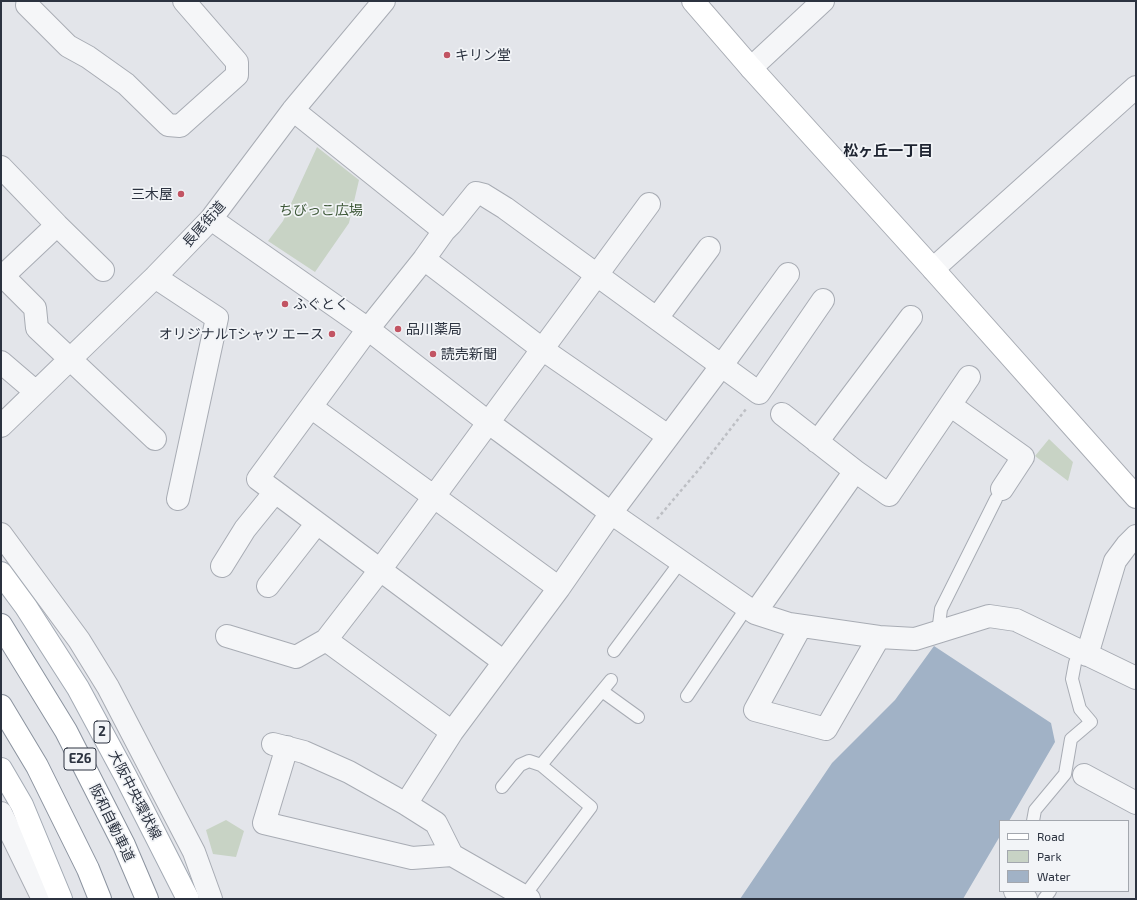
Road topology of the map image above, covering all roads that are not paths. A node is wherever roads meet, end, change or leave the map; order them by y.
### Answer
1 (184, 1) edge
2 (384, 1) edge
3 (693, 1) edge
4 (824, 1) edge
5 (27, 2) edge
6 (751, 68) junction
7 (1136, 87) edge
8 (293, 110) junction
9 (1, 166) edge
10 (649, 204) dead end
11 (211, 219) junction
12 (57, 225) junction
13 (444, 231) junction
14 (709, 248) dead end
15 (424, 259) junction
16 (933, 269) junction
17 (103, 270) dead end
18 (597, 274) junction
19 (788, 274) dead end
20 (2, 275) edge
21 (155, 277) junction
22 (823, 300) dead end
23 (911, 317) dead end
24 (657, 318) junction
25 (368, 330) junction
26 (542, 349) junction
27 (70, 359) junction
28 (1, 362) edge
29 (722, 365) junction
30 (969, 377) dead end
31 (36, 392) junction
32 (950, 405) junction
33 (311, 407) junction
34 (782, 414) dead end
35 (489, 423) junction
36 (1, 426) edge
37 (668, 436) junction
38 (155, 439) dead end
39 (817, 442) junction
40 (855, 471) junction
41 (275, 492) junction
42 (999, 494) joint
43 (433, 496) junction
44 (1136, 497) edge
45 (178, 499) dead end
46 (611, 512) junction
47 (317, 523) junction
48 (1, 534) edge
49 (1136, 536) edge
50 (680, 561) junction
51 (222, 566) dead end
52 (380, 570) junction
53 (1, 572) edge
54 (268, 586) dead end
55 (558, 588) junction
56 (751, 610) junction
57 (1, 625) edge
58 (801, 626) junction
59 (938, 632) junction
60 (227, 636) dead end
61 (879, 637) junction
62 (326, 640) junction
63 (614, 651) dead end
64 (1083, 654) junction
65 (504, 662) junction
66 (1136, 678) edge
67 (611, 680) dead end
68 (602, 691) junction
69 (687, 696) dead end
70 (1, 706) edge
71 (638, 717) dead end
72 (452, 732) junction
73 (541, 766) junction
74 (1, 769) edge
75 (1084, 775) dead end
76 (502, 787) dead end
77 (1136, 803) edge
78 (406, 804) junction
79 (1, 813) edge
80 (1033, 820) edge
81 (452, 855) junction
82 (1016, 892) edge
83 (525, 898) edge
84 (43, 899) edge
85 (60, 899) edge
86 (100, 899) edge
87 (147, 899) edge
88 (188, 899) edge
89 (211, 899) edge
90 (1026, 899) edge

1 - 5 street
2 - 8 street, 長尾街道
3 - 6 main road
4 - 6 street
6 - 16 main road
7 - 16 street
8 - 11 street, 長尾街道
8 - 13 street
9 - 12 street
10 - 18 street
11 - 21 street, 長尾街道
11 - 25 street
12 - 17 street
12 - 20 street
13 - 15 street
13 - 18 street
14 - 24 street
15 - 25 street
15 - 26 street
16 - 44 main road
18 - 24 street
18 - 26 street
19 - 29 street
20 - 27 street
21 - 27 street, 長尾街道
21 - 45 street
22 - 29 street
23 - 39 street
24 - 29 street
25 - 33 street
25 - 35 street
26 - 35 street
26 - 37 street
27 - 31 street, 長尾街道
27 - 38 street
28 - 31 street
29 - 37 street
30 - 32 street
31 - 36 street, 長尾街道
32 - 40 street
32 - 42 street
33 - 41 street
33 - 43 street
34 - 39 street
35 - 43 street
35 - 46 street
37 - 46 street
39 - 40 street
40 - 56 street
41 - 47 street
41 - 51 street
42 - 59 lane
43 - 52 street
43 - 55 street
46 - 50 street
46 - 55 street
47 - 52 street
47 - 54 street
48 - 89 street
49 - 64 street
50 - 56 street
50 - 63 lane
52 - 62 street
52 - 65 street
53 - 88 main road, 大阪中央環状線 / 2
55 - 65 street
56 - 58 street
56 - 69 lane
57 - 87 main road, 阪和自動車道 / E26
58 - 61 street
58 - 61 street
59 - 61 street
59 - 64 street
60 - 62 street
62 - 72 street
64 - 66 street
64 - 80 lane
65 - 72 street
67 - 68 lane
68 - 71 lane
68 - 73 lane
70 - 86 main road
72 - 78 street
73 - 76 lane
73 - 83 lane
74 - 85 main road
75 - 77 street
78 - 81 street
78 - 81 street
79 - 84 street
81 - 83 street
82 - 90 street

